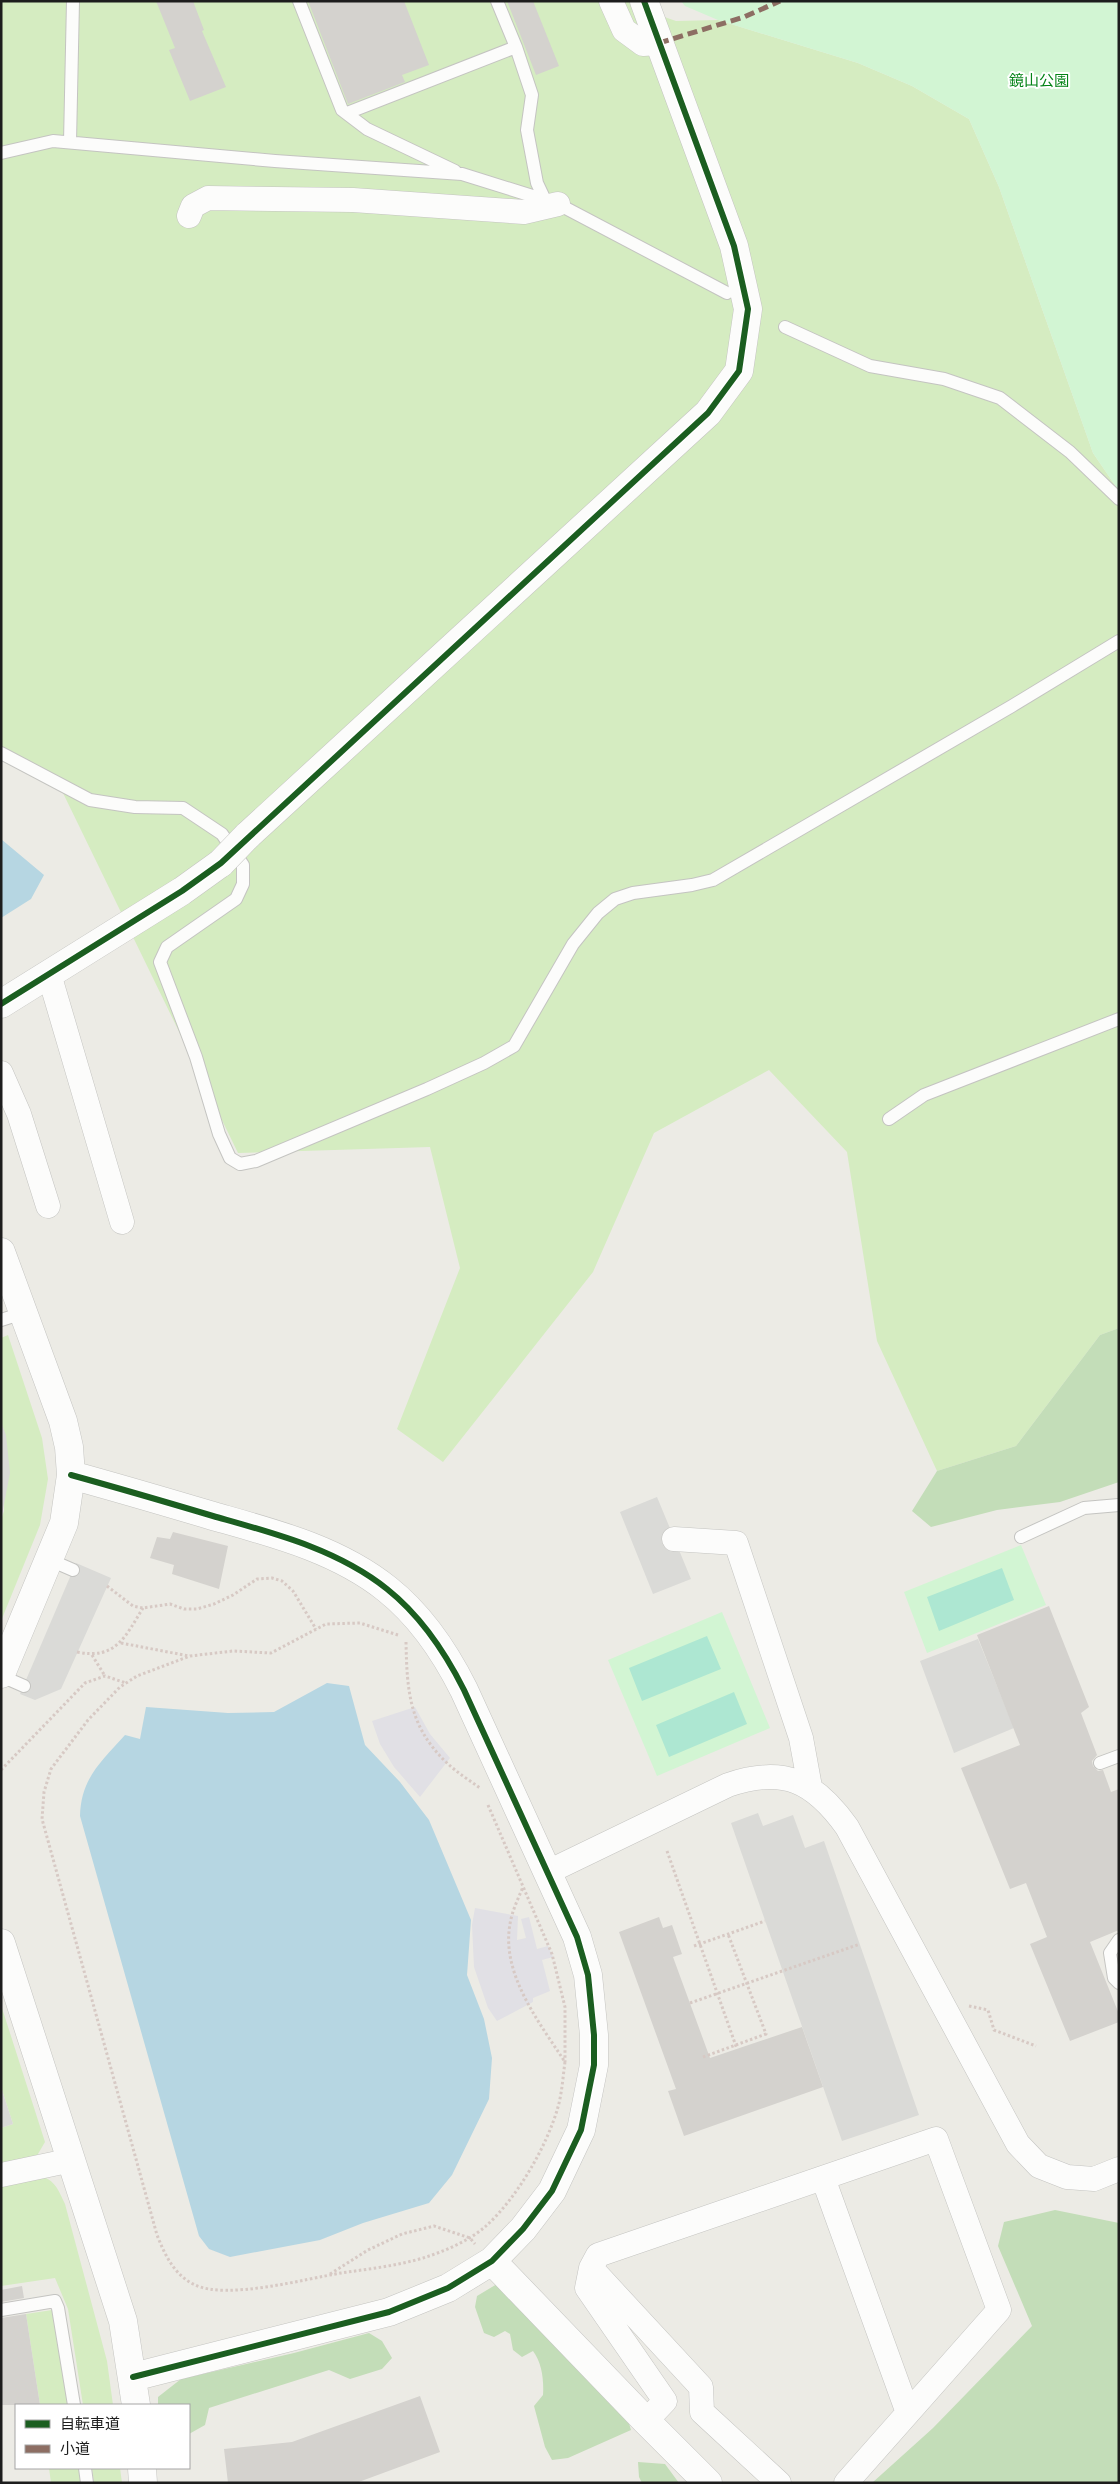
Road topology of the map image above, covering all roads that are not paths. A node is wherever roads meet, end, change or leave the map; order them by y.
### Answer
1 (73, 1) edge
2 (299, 1) edge
3 (497, 1) edge
4 (611, 1) edge
5 (644, 1) edge
6 (659, 43) junction
7 (516, 47) junction
8 (347, 113) junction
9 (70, 142) junction
10 (1, 153) edge
11 (462, 174) junction
12 (551, 202) junction
13 (189, 216) dead end
14 (727, 293) dead end
15 (786, 327) dead end
16 (1119, 499) edge
17 (1119, 641) edge
18 (1, 754) edge
19 (49, 974) junction
20 (1, 1004) edge
21 (1119, 1019) edge
22 (1, 1073) edge
23 (889, 1119) dead end
24 (48, 1206) dead end
25 (122, 1222) dead end
26 (1, 1252) edge
27 (12, 1316) edge
28 (71, 1475) junction
29 (1119, 1505) edge
30 (1021, 1537) dead end
31 (674, 1539) dead end
32 (9, 1678) edge
33 (1119, 1756) edge
34 (1100, 1763) dead end
35 (810, 1787) junction
36 (548, 1872) junction
37 (1119, 1940) edge
38 (1, 1943) edge
39 (1119, 1983) edge
40 (72, 2160) junction
41 (1119, 2169) edge
42 (1, 2175) edge
43 (822, 2178) junction
44 (492, 2261) junction
45 (590, 2268) junction
46 (1, 2310) edge
47 (132, 2377) junction
48 (74, 2404) edge
49 (136, 2404) edge
50 (908, 2413) junction
51 (646, 2421) junction
52 (85, 2469) edge
53 (142, 2469) edge
54 (87, 2483) edge
55 (144, 2483) edge
56 (708, 2483) edge
57 (779, 2483) edge
58 (846, 2483) edge

1 - 9 lane
2 - 8 lane
3 - 7 lane
4 - 6 street
5 - 6 street
6 - 19 street, bridge
7 - 8 lane
7 - 12 lane
8 - 11 lane
9 - 10 lane
9 - 11 lane
11 - 12 lane
12 - 13 street
12 - 14 lane
15 - 16 lane
17 - 18 lane
19 - 20 street
19 - 25 street
21 - 23 lane
22 - 24 street
26 - 27 street
27 - 28 street
28 - 32 street
28 - 36 street
29 - 30 lane
31 - 35 street
33 - 34 lane
35 - 36 street
35 - 41 street
36 - 44 street
37 - 39 lane
38 - 40 street
40 - 42 street
40 - 47 street
43 - 45 street
43 - 50 street
43 - 50 street
44 - 47 street
44 - 51 street
45 - 51 street
45 - 57 street
46 - 48 lane
47 - 49 street
50 - 58 street
51 - 56 street
52 - 54 lane
53 - 55 street

